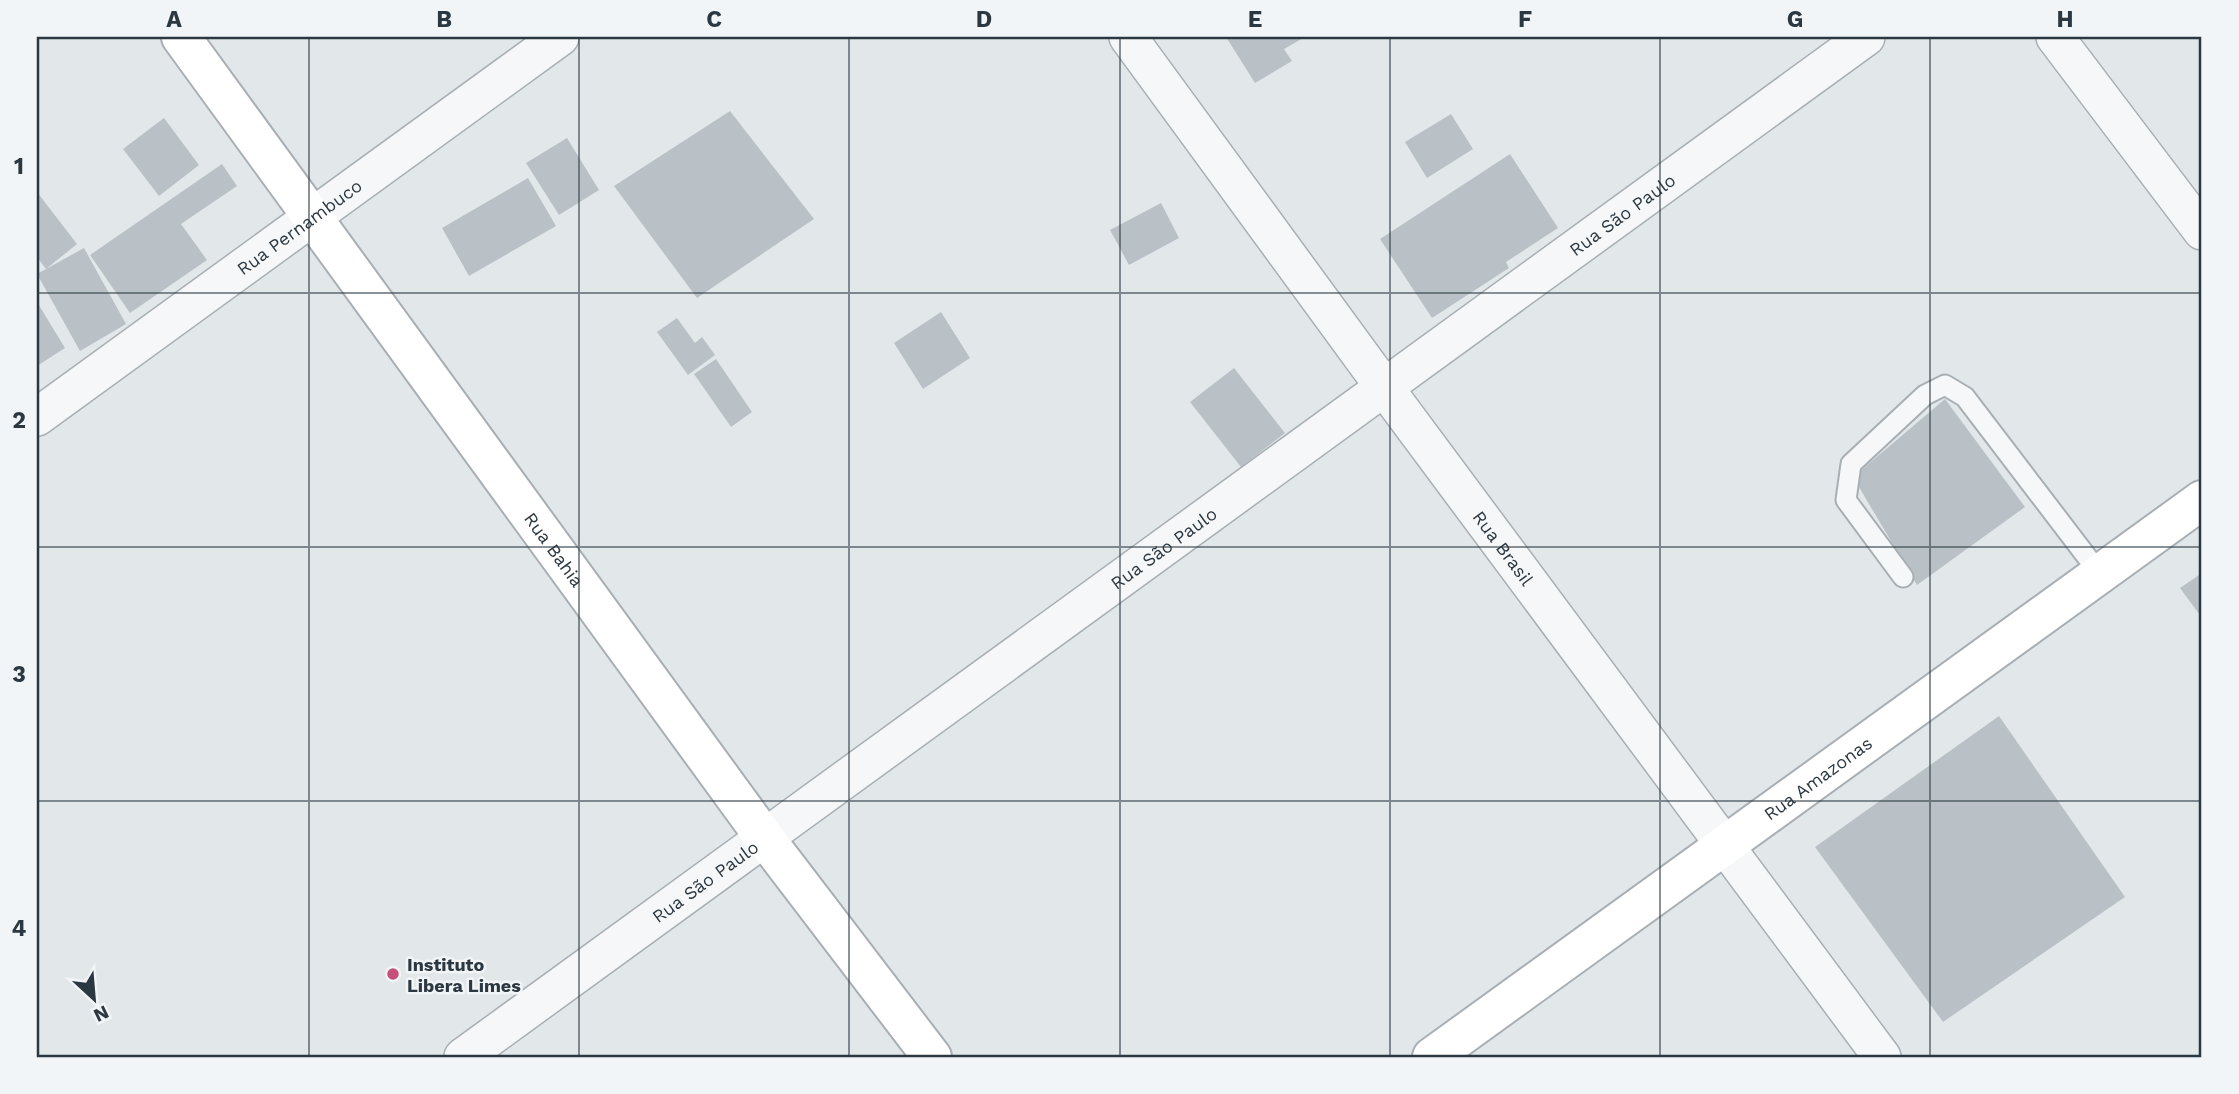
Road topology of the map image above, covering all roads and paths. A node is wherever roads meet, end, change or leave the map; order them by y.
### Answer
1 (181, 37) edge
2 (560, 37) edge
3 (1128, 37) edge
4 (1866, 37) edge
5 (2055, 37) edge
6 (312, 217) junction
7 (2202, 231) edge
8 (1384, 387) junction
9 (37, 417) edge
10 (2202, 500) edge
11 (2100, 574) junction
12 (1903, 577) dead end
13 (764, 837) junction
14 (1724, 847) junction
15 (463, 1057) edge
16 (932, 1057) edge
17 (1432, 1057) edge
18 (1882, 1057) edge

1 - 6 main road, Rua Bahia
2 - 6 street, Rua Pernambuco
3 - 8 street, Rua Brasil
4 - 8 street, Rua São Paulo
5 - 7 street
6 - 9 street, Rua Pernambuco
6 - 13 main road, Rua Bahia
8 - 13 street, Rua São Paulo
8 - 14 street, Rua Brasil
10 - 11 main road, Rua Amazonas
11 - 12 lane
11 - 14 main road, Rua Amazonas
13 - 15 street, Rua São Paulo
13 - 16 main road, Rua Bahia
14 - 17 main road, Rua Amazonas
14 - 18 street, Rua Brasil

